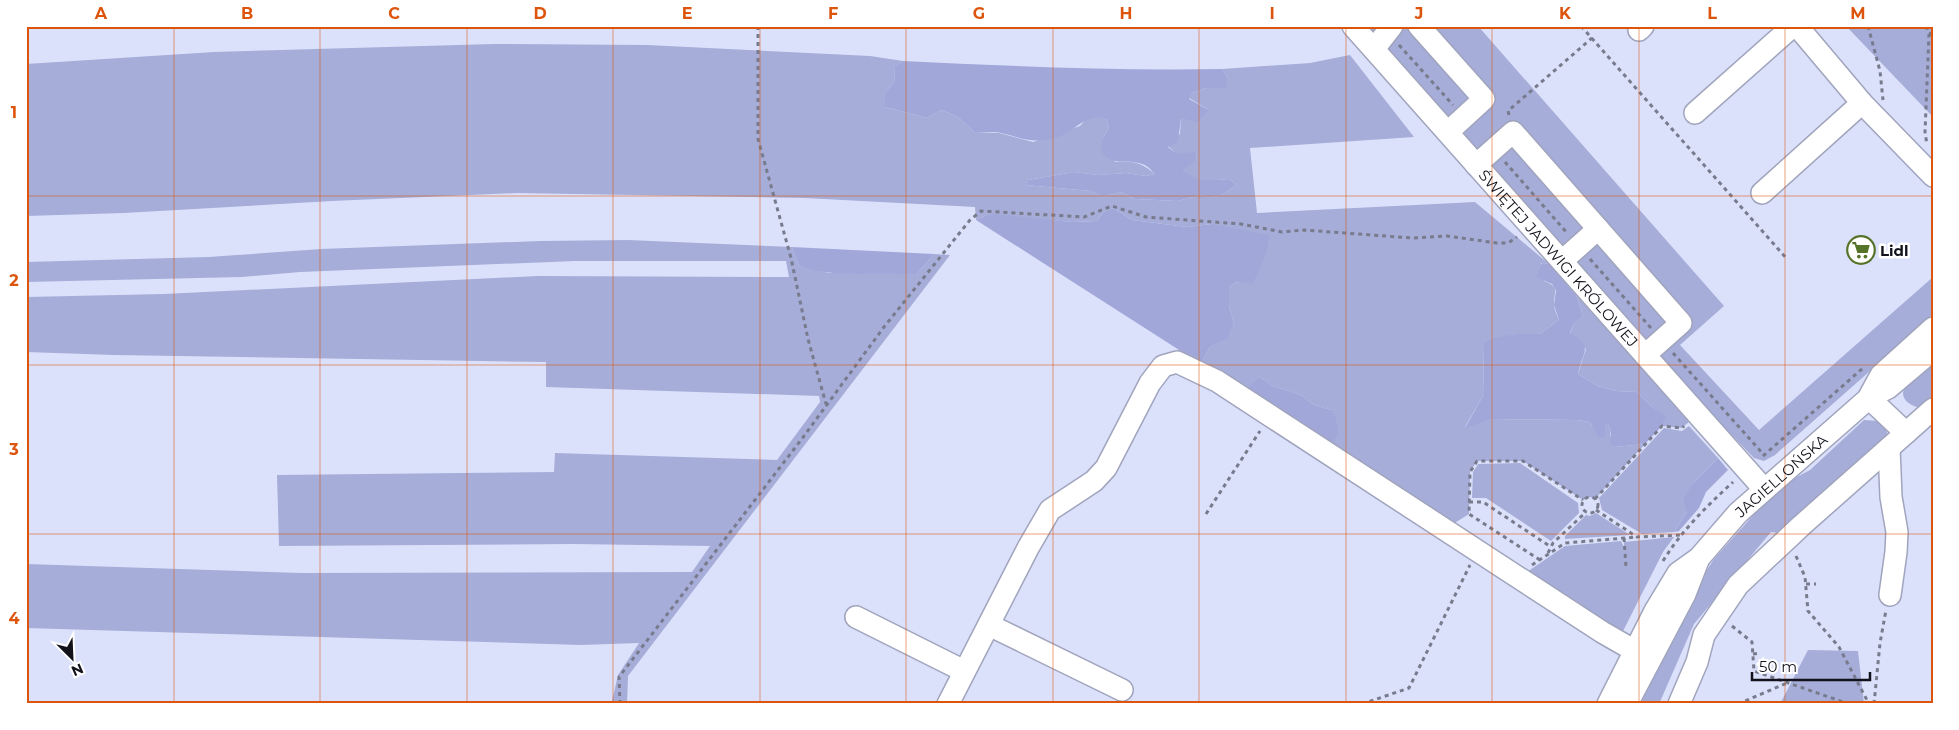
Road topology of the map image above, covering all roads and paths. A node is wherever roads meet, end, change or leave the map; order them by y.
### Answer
1 (758, 26) edge
2 (1354, 26) edge
3 (1392, 26) edge
4 (1419, 26) edge
5 (1581, 26) edge
6 (1795, 26) edge
7 (1868, 26) edge
8 (1926, 26) edge
9 (1932, 26) edge
10 (1592, 38) junction
11 (1928, 41) junction
12 (1374, 49) junction
13 (1862, 103) junction
14 (1885, 104) dead end
15 (1695, 112) dead end
16 (1448, 132) junction
17 (1513, 132) junction
18 (1927, 150) dead end
19 (1476, 164) junction
20 (1933, 176) edge
21 (1762, 193) dead end
22 (1532, 228) junction
23 (1598, 229) junction
24 (1787, 260) dead end
25 (1562, 261) junction
26 (1933, 328) edge
27 (1933, 350) edge
28 (1645, 355) junction
29 (1868, 364) dead end
30 (1869, 398) junction
31 (826, 404) junction
32 (1933, 409) edge
33 (1686, 424) dead end
34 (1263, 426) dead end
35 (1906, 433) junction
36 (1889, 448) junction
37 (1760, 459) dead end
38 (1738, 478) dead end
39 (1764, 489) junction
40 (1595, 499) junction
41 (1583, 500) junction
42 (1469, 502) junction
43 (1596, 510) junction
44 (1701, 511) dead end
45 (1586, 512) junction
46 (1206, 514) dead end
47 (1682, 534) dead end
48 (1560, 537) junction
49 (1637, 537) junction
50 (1624, 538) junction
51 (1565, 543) junction
52 (1783, 543) junction
53 (1551, 547) junction
54 (1546, 556) junction
55 (1540, 560) junction
56 (1478, 567) dead end
57 (1626, 567) dead end
58 (1528, 568) dead end
59 (1806, 584) junction
60 (1816, 584) dead end
61 (1890, 595) joint
62 (1718, 614) junction
63 (856, 617) dead end
64 (989, 625) junction
65 (1760, 653) dead end
66 (1753, 654) junction
67 (1642, 655) junction
68 (964, 671) junction
69 (1787, 683) junction
70 (1122, 690) dead end
71 (620, 704) edge
72 (948, 704) edge
73 (1362, 704) edge
74 (1608, 704) edge
75 (1627, 704) edge
76 (1679, 704) edge
77 (1738, 704) edge
78 (1849, 704) edge
79 (1869, 704) edge
80 (1874, 704) edge

1 - 31 path
2 - 12 street, ŚWIĘTEJ JADWIGI KRÓLOWEJ
3 - 12 street
4 - 16 street
5 - 10 path
6 - 13 street
6 - 15 street
7 - 14 path
8 - 11 path
9 - 11 path
10 - 17 path
10 - 24 path
11 - 18 path
12 - 16 street, ŚWIĘTEJ JADWIGI KRÓLOWEJ
13 - 20 street
13 - 21 street
16 - 19 street, ŚWIĘTEJ JADWIGI KRÓLOWEJ
17 - 19 street
17 - 23 street
19 - 22 street, ŚWIĘTEJ JADWIGI KRÓLOWEJ
22 - 25 street, ŚWIĘTEJ JADWIGI KRÓLOWEJ
22 - 31 path
23 - 25 street
23 - 28 street
25 - 28 street, ŚWIĘTEJ JADWIGI KRÓLOWEJ
26 - 30 street, JAGIELLOŃSKA
27 - 30 street, JAGIELLOŃSKA
28 - 39 street, ŚWIĘTEJ JADWIGI KRÓLOWEJ
29 - 37 path
30 - 35 street
30 - 39 street, JAGIELLOŃSKA
31 - 71 path
32 - 35 street
33 - 40 path
34 - 46 path
35 - 36 street
36 - 52 street
36 - 61 street
38 - 44 path
39 - 67 street, JAGIELLOŃSKA
40 - 41 path
40 - 43 path
41 - 42 path
41 - 45 path
42 - 53 path
42 - 55 path
43 - 45 path
43 - 49 path
45 - 48 path
47 - 49 path
48 - 51 path
48 - 53 path
49 - 50 path
50 - 51 path
50 - 57 path
51 - 54 path
52 - 59 path
52 - 62 street
53 - 54 path
54 - 55 path
55 - 58 path
56 - 73 path
59 - 60 path
59 - 79 path
61 - 80 path
62 - 66 path
62 - 76 street
63 - 68 street
64 - 67 street
64 - 68 street
64 - 70 street
65 - 66 path
66 - 69 path
67 - 74 street, JAGIELLOŃSKA
67 - 75 street, JAGIELLOŃSKA
68 - 72 street
69 - 77 path
69 - 78 path

